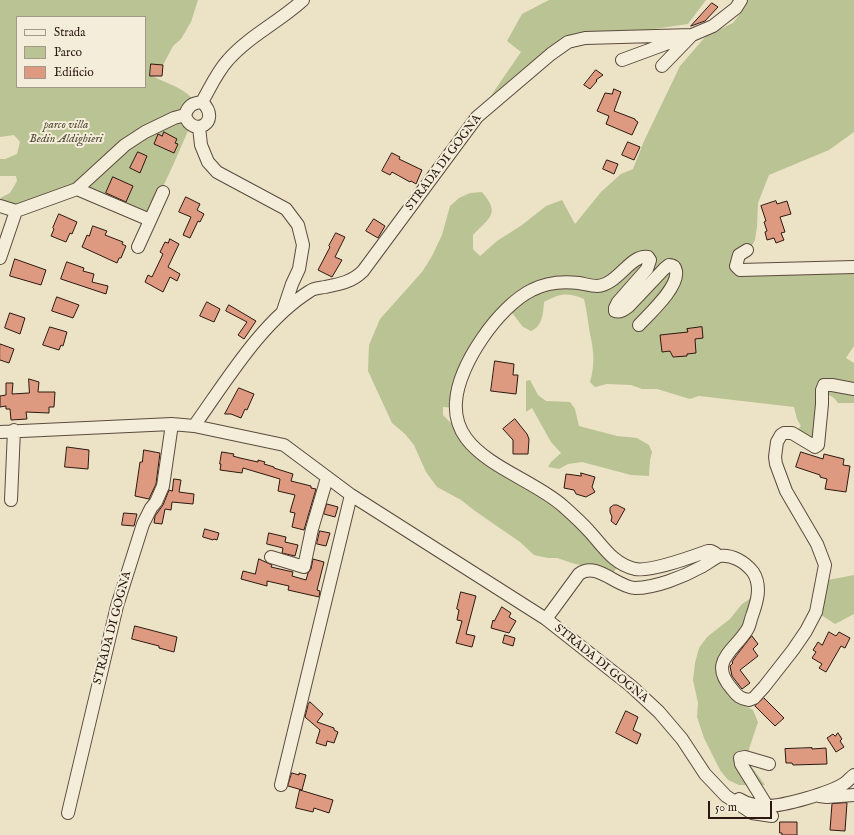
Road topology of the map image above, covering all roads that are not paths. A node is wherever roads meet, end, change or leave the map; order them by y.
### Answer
1 (303, 0) edge
2 (741, 0) edge
3 (692, 35) junction
4 (622, 60) dead end
5 (662, 66) dead end
6 (202, 102) junction
7 (185, 115) junction
8 (199, 127) junction
9 (77, 190) junction
10 (163, 192) dead end
11 (0, 206) edge
12 (16, 211) junction
13 (150, 220) junction
14 (138, 248) dead end
15 (747, 250) dead end
16 (0, 258) edge
17 (854, 267) edge
18 (283, 312) junction
19 (639, 325) dead end
20 (854, 389) edge
21 (172, 424) junction
22 (194, 426) junction
23 (14, 430) junction
24 (0, 432) edge
25 (327, 478) junction
26 (351, 495) junction
27 (10, 500) dead end
28 (716, 557) junction
29 (271, 558) dead end
30 (546, 619) junction
31 (769, 764) dead end
32 (854, 775) edge
33 (280, 785) dead end
34 (854, 795) edge
35 (816, 796) junction
36 (770, 811) junction
37 (68, 813) dead end

1 - 6 street
2 - 3 street, STRADA DI GOGNA
3 - 4 street, STRADA DI GOGNA
3 - 5 street, STRADA DI GOGNA
3 - 18 street, STRADA DI GOGNA
6 - 7 street
6 - 8 street
7 - 8 street
7 - 9 street
8 - 18 street, STRADA DI GOGNA
9 - 12 street
9 - 13 street
10 - 13 street
11 - 12 street
12 - 16 street
13 - 14 street
15 - 17 street
18 - 22 street, STRADA DI GOGNA
19 - 28 street
20 - 28 street
21 - 22 street, STRADA DI GOGNA
21 - 23 street, STRADA DI GOGNA
21 - 37 street, STRADA DI GOGNA
22 - 25 street, STRADA DI GOGNA
23 - 24 street, STRADA DI GOGNA
23 - 27 street
25 - 26 street, STRADA DI GOGNA
25 - 29 street
26 - 30 street, STRADA DI GOGNA
26 - 33 street
28 - 30 street, STRADA DI GOGNA
30 - 36 street, STRADA DI GOGNA
31 - 36 street
32 - 35 street, STRADA DI GOGNA
34 - 35 street, STRADA DI GOGNA
35 - 36 street, STRADA DI GOGNA

